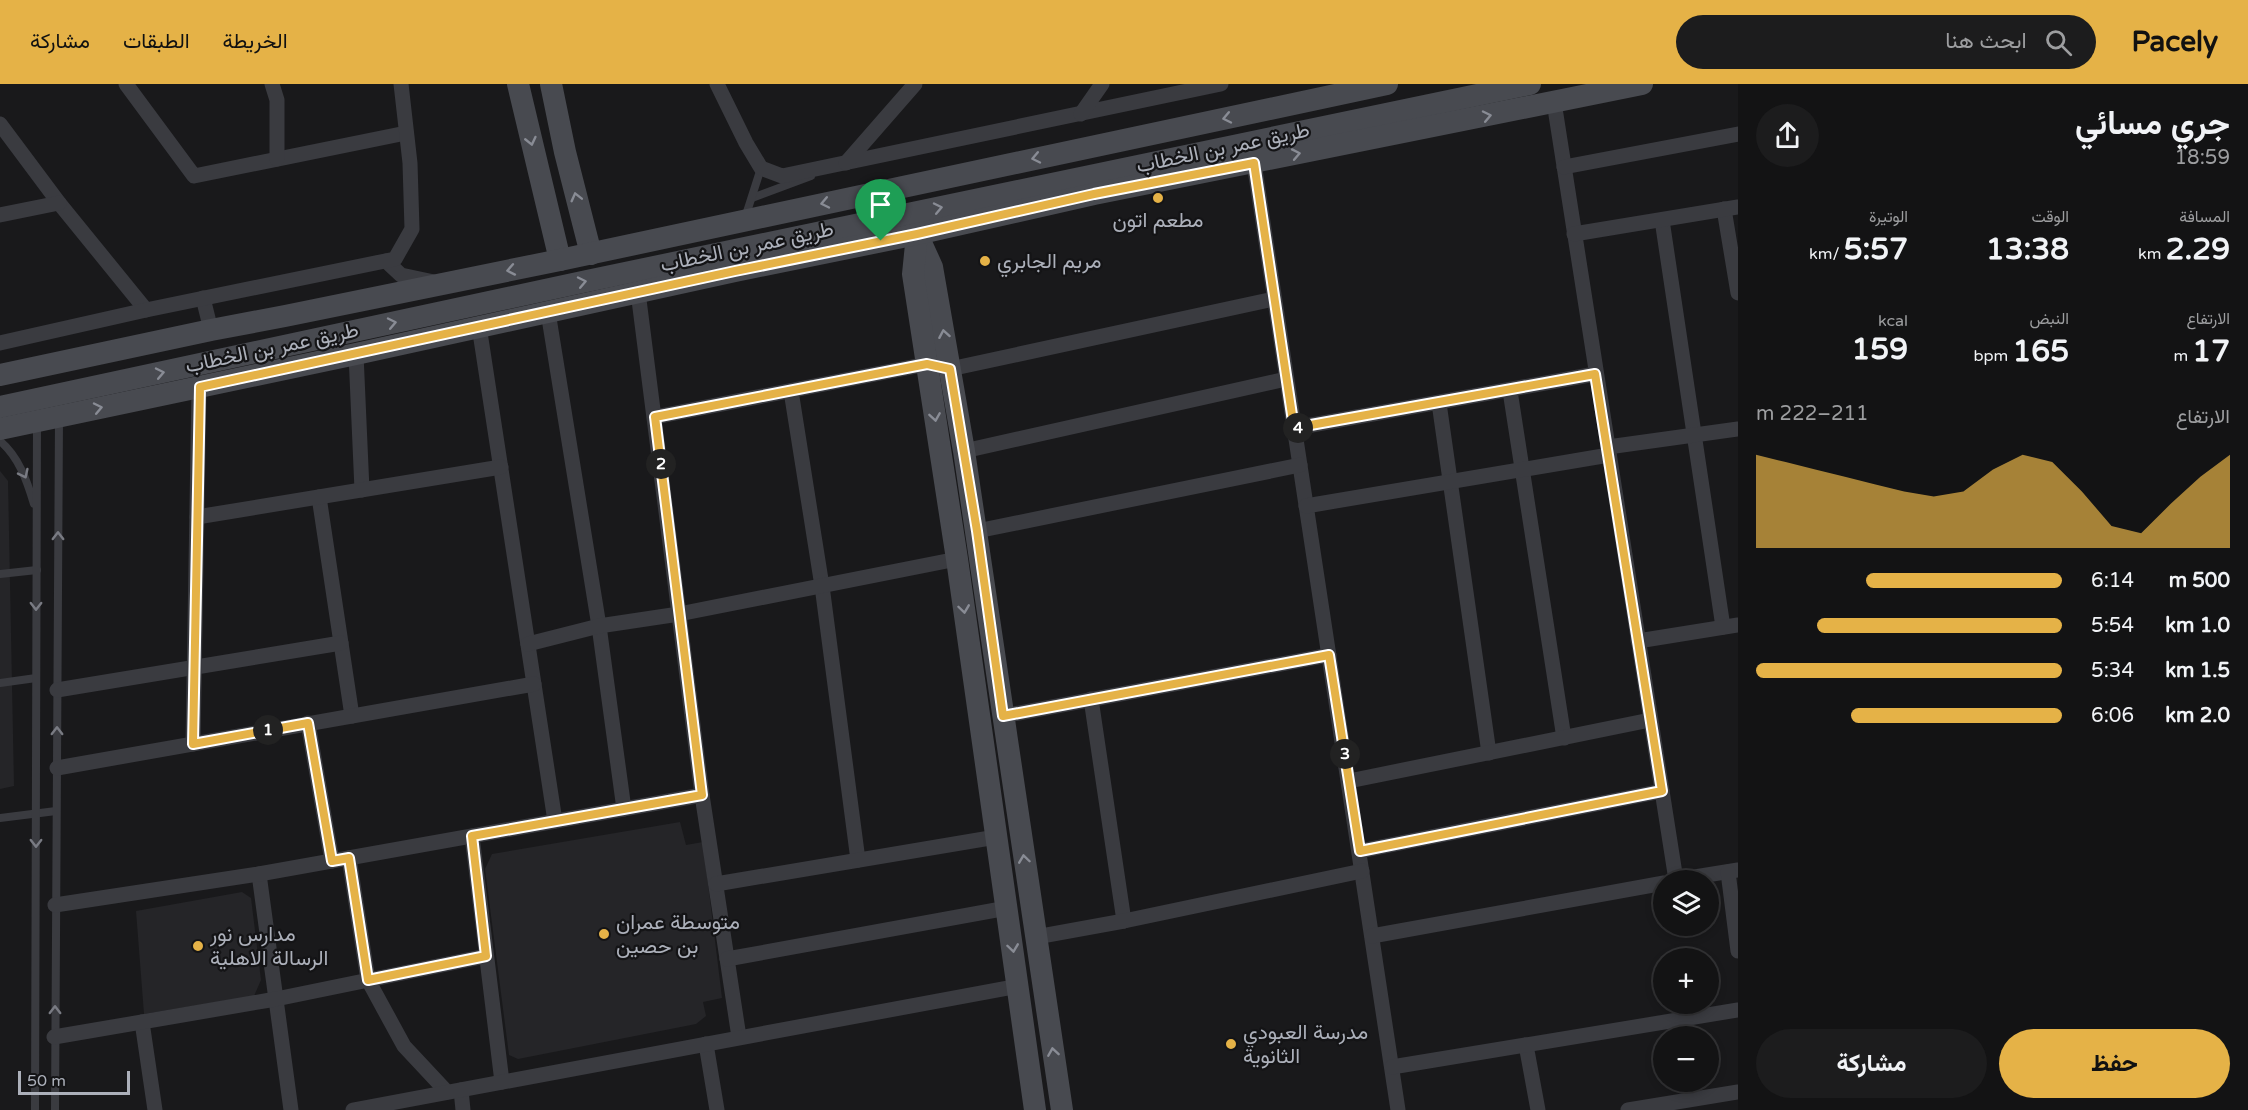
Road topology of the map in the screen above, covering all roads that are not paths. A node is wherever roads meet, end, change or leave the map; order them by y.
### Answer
1 (126, 84) edge
2 (272, 84) edge
3 (401, 84) edge
4 (518, 84) edge
5 (551, 84) edge
6 (717, 84) edge
7 (915, 84) edge
8 (1102, 84) edge
9 (1221, 84) edge
10 (1387, 84) edge
11 (1530, 84) edge
12 (1642, 84) edge
13 (1554, 102) junction
14 (1081, 114) junction
15 (1364, 119) junction
16 (0, 124) edge
17 (406, 133) junction
18 (1738, 134) edge
19 (1341, 145) junction
20 (277, 159) junction
21 (846, 163) junction
22 (1254, 163) junction
23 (1564, 167) junction
24 (761, 168) junction
25 (752, 198) junction
26 (59, 203) junction
27 (1731, 208) edge
28 (0, 215) edge
29 (744, 220) junction
30 (1662, 220) junction
31 (917, 234) junction
32 (1574, 234) junction
33 (781, 240) junction
34 (881, 241) junction
35 (591, 254) junction
36 (560, 260) junction
37 (386, 261) junction
38 (443, 284) junction
39 (638, 292) junction
40 (1738, 293) edge
41 (203, 298) junction
42 (1274, 299) junction
43 (147, 310) junction
44 (548, 312) junction
45 (479, 326) junction
46 (211, 330) junction
47 (0, 343) edge
48 (356, 354) junction
49 (927, 364) junction
50 (950, 369) junction
51 (1595, 374) junction
52 (0, 375) edge
53 (1286, 379) junction
54 (200, 387) junction
55 (791, 391) junction
56 (1510, 391) junction
57 (1439, 403) junction
58 (0, 407) edge
59 (59, 417) junction
60 (655, 417) junction
61 (37, 422) junction
62 (1294, 428) junction
63 (0, 429) edge
64 (1738, 429) edge
65 (1694, 435) junction
66 (0, 441) edge
67 (964, 451) junction
68 (1608, 451) junction
69 (1300, 465) junction
70 (501, 467) junction
71 (1521, 470) junction
72 (1449, 482) junction
73 (362, 490) junction
74 (319, 497) junction
75 (1306, 506) junction
76 (37, 513) junction
77 (197, 517) junction
78 (977, 531) junction
79 (957, 559) junction
80 (37, 570) junction
81 (0, 574) edge
82 (822, 586) junction
83 (680, 614) junction
84 (600, 626) junction
85 (1731, 626) edge
86 (1638, 641) junction
87 (341, 643) junction
88 (528, 644) junction
89 (1329, 655) junction
90 (194, 668) junction
91 (36, 678) junction
92 (0, 683) edge
93 (534, 684) junction
94 (57, 690) junction
95 (1091, 699) junction
96 (352, 716) junction
97 (1003, 716) junction
98 (1650, 720) junction
99 (308, 723) junction
100 (1564, 738) junction
101 (193, 744) junction
102 (1489, 753) junction
103 (57, 768) junction
104 (1349, 781) junction
105 (1662, 791) junction
106 (702, 795) junction
107 (624, 809) junction
108 (56, 811) junction
109 (36, 813) junction
110 (0, 818) edge
111 (555, 821) junction
112 (472, 836) junction
113 (996, 837) junction
114 (1360, 851) junction
115 (349, 858) junction
116 (858, 860) junction
117 (332, 861) junction
118 (1362, 871) junction
119 (1733, 871) edge
120 (259, 874) junction
121 (716, 884) junction
122 (1653, 885) edge
123 (55, 905) junction
124 (1007, 908) junction
125 (1124, 921) junction
126 (1372, 936) junction
127 (1036, 937) junction
128 (1738, 951) edge
129 (486, 956) junction
130 (727, 959) junction
131 (368, 980) junction
132 (1018, 986) junction
133 (276, 999) junction
134 (1738, 1010) edge
135 (142, 1022) junction
136 (54, 1037) junction
137 (739, 1037) junction
138 (706, 1044) junction
139 (1526, 1045) junction
140 (1392, 1067) junction
141 (502, 1082) junction
142 (454, 1091) junction
143 (1738, 1092) edge
144 (376, 1108) edge
145 (35, 1110) edge
146 (55, 1110) edge
147 (155, 1110) edge
148 (291, 1110) edge
149 (352, 1110) edge
150 (463, 1110) edge
151 (717, 1110) edge
152 (1035, 1110) edge
153 (1062, 1110) edge
154 (1398, 1110) edge
155 (1538, 1110) edge
156 (1628, 1110) edge

1 - 20 street
2 - 20 street
3 - 17 street
4 -> 36 street
35 -> 5 street
6 - 24 street
7 - 21 street
8 - 14 street
9 - 14 street
10 -> 29 street, طريق عمر بن الخطاب
11 - 15 street, طريق عمر بن الخطاب
12 - 13 street
19 -> 13 street
13 - 23 street
14 - 21 street
15 - 19 street
33 -> 15 street, طريق عمر بن الخطاب
16 - 26 street
17 - 20 street
17 - 37 street
18 - 23 street
22 -> 19 street
21 - 24 street
21 - 25 lane
22 - 31 street
22 - 42 street
23 - 32 street
24 - 25 lane
25 - 29 lane
26 - 28 street
26 - 43 street
27 - 30 street
27 - 40 street
29 - 35 street, طريق عمر بن الخطاب
30 - 32 street
30 - 65 street
31 - 34 street
31 - 49 street
50 -> 31 street
32 - 51 street
33 - 34 street
58 -> 33 street, طريق عمر بن الخطاب
34 - 39 street
35 - 36 street, طريق عمر بن الخطاب
36 -> 38 street, طريق عمر بن الخطاب
37 - 38 street
37 - 41 street
38 - 46 street, طريق عمر بن الخطاب
39 - 44 street
39 - 60 street
41 - 43 street
41 - 46 street
42 - 50 street
42 - 53 street
43 - 47 street
44 - 45 street
44 - 84 street
45 - 48 street
45 - 70 street
46 - 52 street, طريق عمر بن الخطاب
48 - 54 street
48 - 73 street
49 - 50 street
49 - 55 street
49 -> 79 street
50 - 67 street
51 - 56 street
51 - 68 street
53 - 62 street
53 - 67 street
59 -> 54 street
54 - 77 street
55 - 60 street
55 - 82 street
56 - 57 street
56 - 71 street
57 - 62 street
57 - 72 street
59 - 61 street
94 -> 59 lane
60 - 83 street
61 - 63 street
61 - 76 lane
62 - 69 street
64 - 65 street
65 - 68 street
65 - 85 street
66 -> 76 lane
67 - 78 street
68 - 71 street
68 - 86 street
69 - 75 street
69 - 78 street
70 - 73 street
70 - 88 street
71 - 72 street
71 - 100 street
72 - 75 street
72 - 102 street
73 - 74 street
74 - 77 street
74 - 87 street
75 - 89 street
76 - 80 lane
77 - 90 street
78 - 97 street
79 - 82 street
79 -> 113 street
80 - 81 lane
80 -> 91 lane
82 - 83 street
82 - 116 street
83 - 84 street
83 - 106 street
84 - 88 street
84 - 107 street
85 - 86 street
86 - 98 street
87 - 90 street
87 - 96 street
88 - 93 street
89 - 95 street
89 - 104 street
90 - 94 street
90 - 101 street
91 - 92 lane
91 - 109 lane
93 - 96 street
93 - 111 street
103 -> 94 lane
95 - 97 street
95 - 125 street
96 - 99 street
127 -> 97 street
98 - 100 street
98 - 105 street
99 - 101 street
99 - 117 street
100 - 102 street
101 - 103 street
102 - 104 street
103 - 108 lane
104 - 114 street
105 - 114 street
105 - 119 street
106 - 107 street
106 - 121 street
107 - 111 street
108 - 109 lane
108 - 123 lane
109 - 110 lane
109 -> 145 lane
111 - 112 street
112 - 115 street
112 - 129 street
113 - 116 street
113 - 124 street
114 - 118 street
115 - 117 street
115 - 131 street
116 - 121 street
117 - 120 street
118 - 125 street
118 - 126 street
119 - 128 street
120 - 123 street
120 - 133 street
121 - 130 street
122 - 126 street
136 -> 123 lane
124 - 130 street
124 -> 132 street
125 - 127 street
126 - 140 street
153 -> 127 street
129 - 131 street
129 - 141 street
130 - 137 street
131 - 133 street
131 - 142 street
132 - 137 street
132 - 152 street
133 - 135 street
133 - 148 street
134 - 139 street
135 - 136 street
135 - 147 street
136 - 146 lane
137 - 138 street
138 - 141 street
138 - 151 street
139 - 140 street
139 - 155 street
140 - 154 street
141 - 142 street
142 - 144 street
142 - 150 street
143 - 156 street
144 - 149 street

